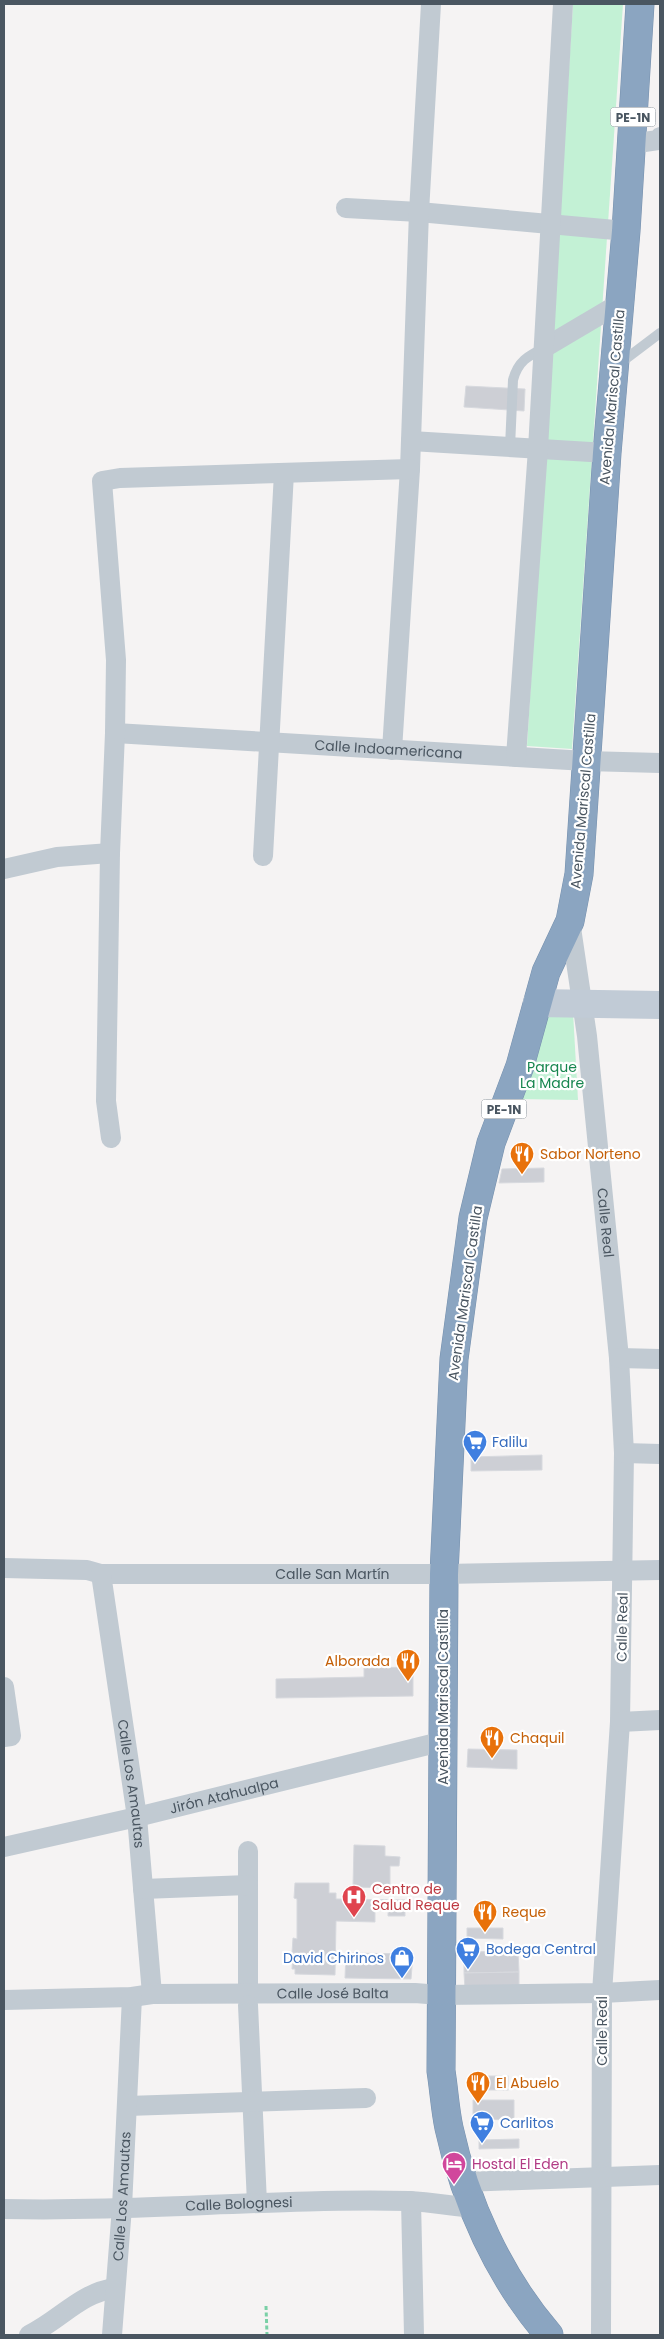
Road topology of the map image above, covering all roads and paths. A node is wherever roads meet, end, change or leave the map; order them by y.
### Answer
1 (431, 4) edge
2 (563, 4) edge
3 (640, 4) edge
4 (659, 140) edge
5 (631, 144) junction
6 (346, 208) dead end
7 (419, 212) junction
8 (551, 224) junction
9 (626, 230) junction
10 (620, 303) junction
11 (660, 333) edge
12 (544, 348) junction
13 (615, 367) junction
14 (411, 441) junction
15 (510, 447) junction
16 (538, 449) junction
17 (608, 453) junction
18 (410, 470) junction
19 (284, 473) junction
20 (116, 733) junction
21 (268, 742) junction
22 (392, 750) junction
23 (516, 757) junction
24 (586, 762) junction
25 (660, 763) edge
26 (110, 853) junction
27 (263, 856) dead end
28 (4, 870) edge
29 (570, 921) junction
30 (537, 1004) junction
31 (660, 1005) edge
32 (583, 1006) junction
33 (111, 1138) dead end
34 (619, 1358) junction
35 (660, 1359) edge
36 (624, 1453) junction
37 (660, 1454) edge
38 (4, 1568) edge
39 (660, 1570) edge
40 (624, 1571) junction
41 (101, 1574) junction
42 (444, 1574) junction
43 (4, 1687) edge
44 (660, 1720) edge
45 (620, 1722) junction
46 (7, 1736) edge
47 (444, 1741) junction
48 (137, 1817) junction
49 (4, 1847) edge
50 (248, 1851) dead end
51 (248, 1885) junction
52 (143, 1889) junction
53 (660, 1990) edge
54 (602, 1993) junction
55 (440, 1995) junction
56 (142, 1996) junction
57 (248, 1999) junction
58 (4, 2000) edge
59 (366, 2098) dead end
60 (252, 2103) junction
61 (127, 2106) junction
62 (660, 2175) edge
63 (602, 2178) junction
64 (464, 2182) junction
65 (411, 2201) junction
66 (256, 2203) junction
67 (122, 2208) junction
68 (473, 2208) junction
69 (4, 2209) edge
70 (116, 2288) junction
71 (266, 2306) dead end
72 (29, 2335) edge
73 (112, 2335) edge
74 (266, 2335) edge
75 (414, 2335) edge
76 (549, 2335) edge
77 (601, 2335) edge

1 - 7 street
2 - 8 street
3 - 5 highway, Avenida Mariscal Castilla / PE-1N
4 - 5 street
5 - 9 highway, Avenida Mariscal Castilla / PE-1N
6 - 7 street
7 - 8 street
7 - 14 street
8 - 9 street
8 - 12 street
9 - 10 highway, Avenida Mariscal Castilla / PE-1N
10 - 12 street
10 - 13 highway, Avenida Mariscal Castilla / PE-1N
11 - 13 lane
12 - 15 lane
12 - 16 street
13 - 17 highway, Avenida Mariscal Castilla / PE-1N
14 - 15 street
14 - 18 street
15 - 16 street
16 - 17 street
16 - 23 street
17 - 24 highway, Avenida Mariscal Castilla / PE-1N
18 - 19 street
18 - 22 street
19 - 20 street
19 - 21 street
20 - 21 street, Calle Indoamericana
20 - 26 street
21 - 22 street, Calle Indoamericana
21 - 27 street
22 - 23 street, Calle Indoamericana
23 - 24 street, Calle Indoamericana
24 - 25 street, Calle Indoamericana
24 - 29 highway, Avenida Mariscal Castilla / PE-1N
26 - 28 street
26 - 33 street
29 - 30 highway, Avenida Mariscal Castilla / PE-1N
29 - 32 street, Calle Real
30 - 32 street
30 - 42 highway, Avenida Mariscal Castilla / PE-1N
31 - 32 street
32 - 34 street, Calle Real
34 - 35 street
34 - 36 street, Calle Real
36 - 37 street
36 - 40 street, Calle Real
38 - 41 street, Calle San Martín
39 - 40 street, Calle San Martín
40 - 42 street, Calle San Martín
40 - 45 street, Calle Real
41 - 42 street, Calle San Martín
41 - 48 street, Calle Los Amautas
42 - 47 highway, Avenida Mariscal Castilla / PE-1N
43 - 46 street
44 - 45 street
45 - 54 street, Calle Real
47 - 48 street, Jirón Atahualpa
47 - 55 highway, Avenida Mariscal Castilla / PE-1N
48 - 49 street, Jirón Atahualpa
48 - 52 street, Calle Los Amautas
50 - 51 street
51 - 52 street
51 - 57 street
52 - 56 street, Calle Los Amautas
53 - 54 street, Calle José Balta
54 - 55 street, Calle José Balta
54 - 63 street, Calle Real
55 - 57 street, Calle José Balta
55 - 64 highway, Avenida Mariscal Castilla / PE-1N
56 - 57 street, Calle José Balta
56 - 58 street, Calle José Balta
56 - 61 street, Calle Los Amautas
57 - 60 street
59 - 60 street
60 - 61 street
60 - 66 street
61 - 67 street, Calle Los Amautas
62 - 63 street
63 - 64 street
63 - 77 street, Calle Real
64 - 68 highway, Avenida Mariscal Castilla / PE-1N
65 - 66 street, Calle Bolognesi
65 - 68 street, Calle Bolognesi
65 - 75 street
66 - 67 street, Calle Bolognesi
67 - 69 street, Calle Bolognesi
67 - 70 street, Calle Los Amautas
68 - 76 highway, Avenida Mariscal Castilla / PE-1N
70 - 72 street
70 - 73 street, Calle Los Amautas
71 - 74 path

